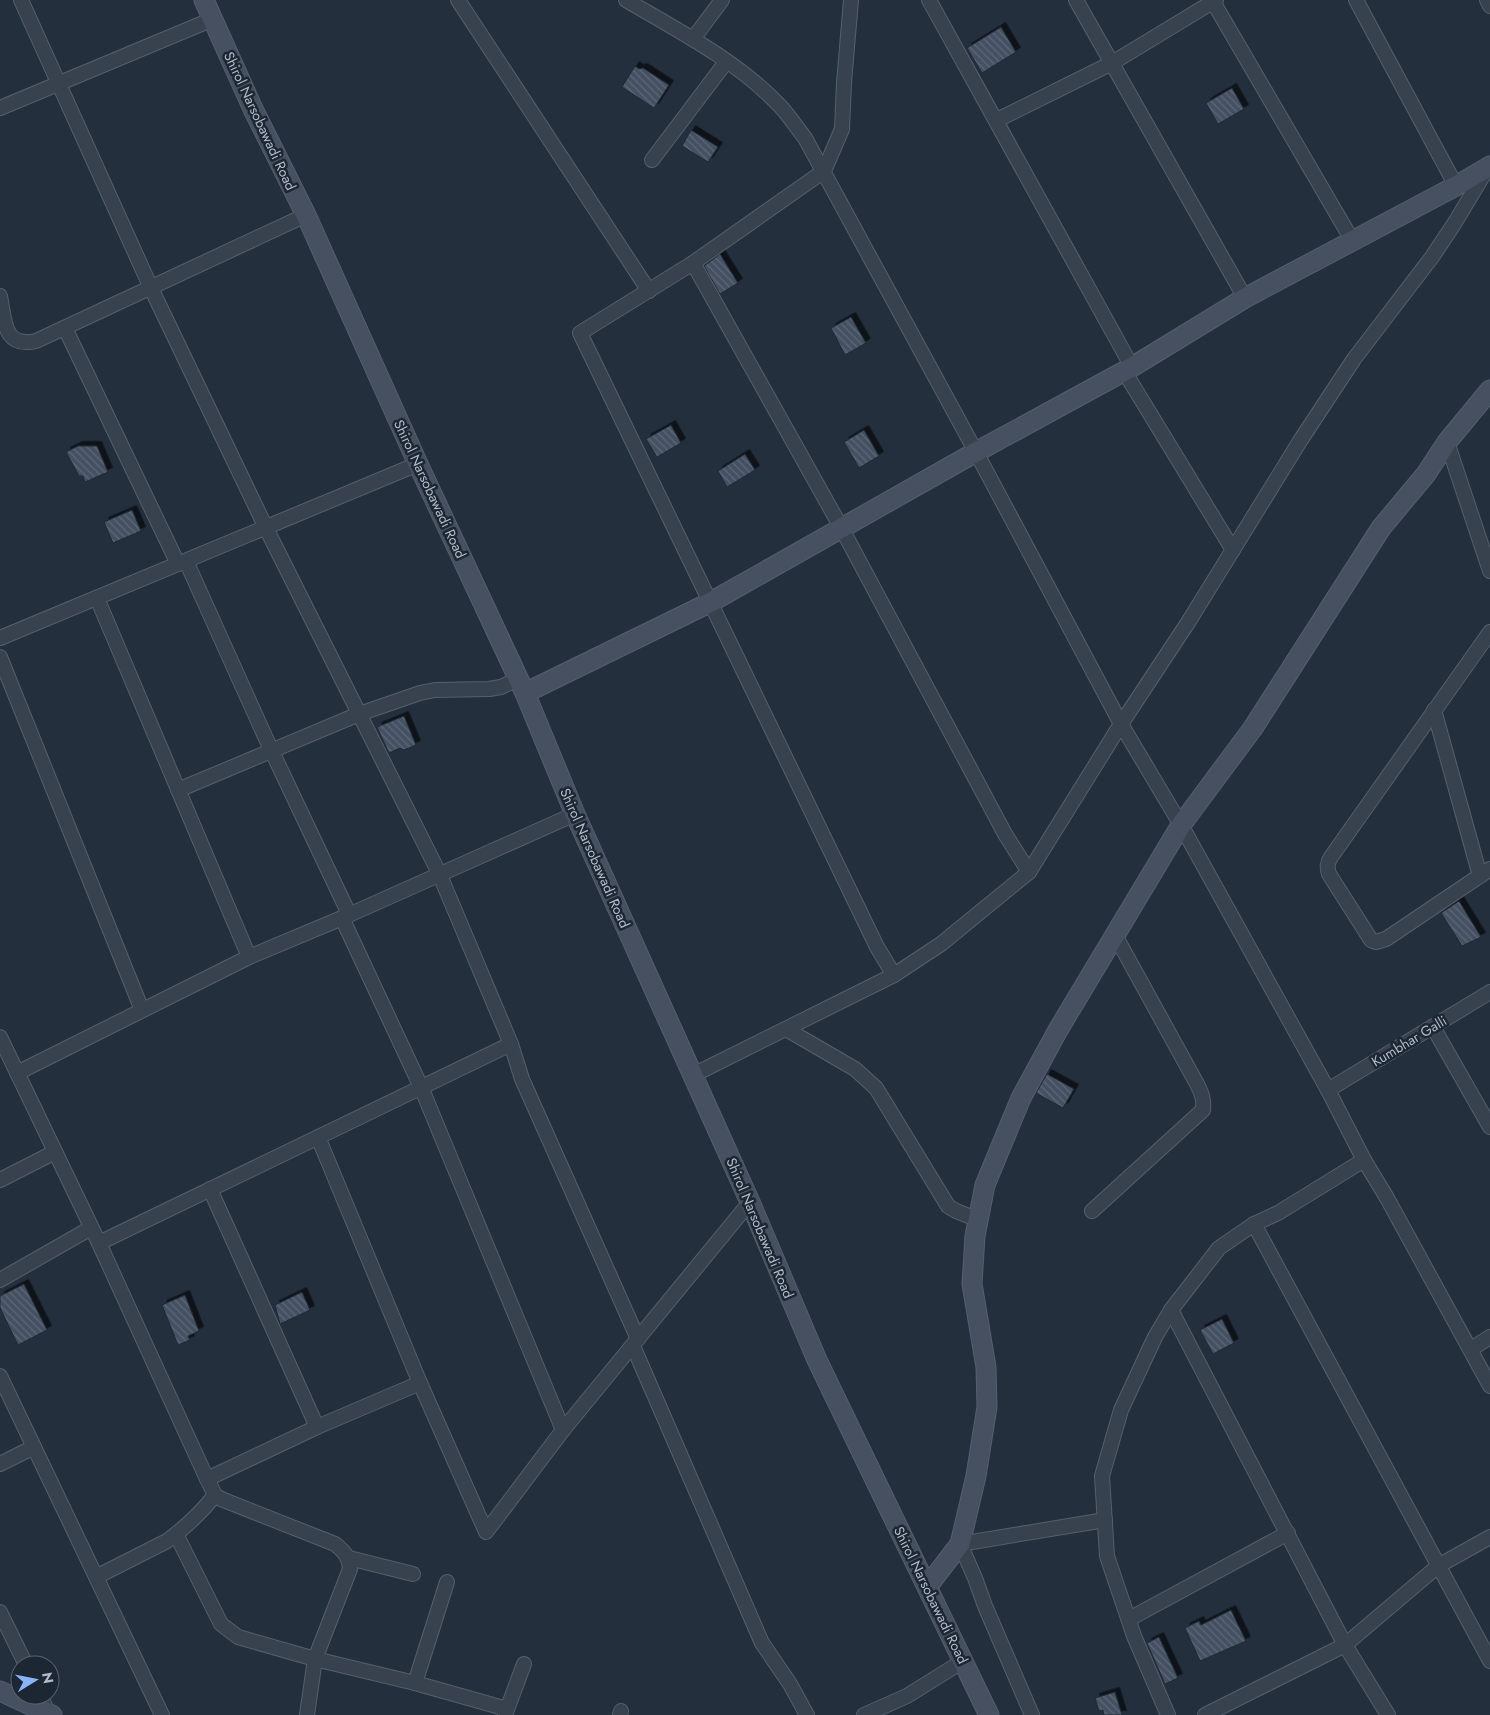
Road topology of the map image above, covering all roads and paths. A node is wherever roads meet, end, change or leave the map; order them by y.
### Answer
1 (21, 0) edge
2 (204, 0) edge
3 (458, 0) edge
4 (626, 0) edge
5 (722, 0) edge
6 (852, 0) edge
7 (929, 0) edge
8 (1076, 0) edge
9 (1356, 0) edge
10 (1487, 0) edge
11 (1214, 1) edge
12 (1490, 6) edge
13 (213, 19) junction
14 (693, 39) junction
15 (726, 62) junction
16 (1112, 63) junction
17 (59, 82) junction
18 (0, 108) edge
19 (997, 120) junction
20 (652, 160) dead end
21 (1488, 167) edge
22 (824, 171) junction
23 (1456, 186) junction
24 (306, 215) junction
25 (1352, 240) junction
26 (693, 263) junction
27 (151, 288) junction
28 (648, 291) junction
29 (0, 296) edge
30 (1245, 298) junction
31 (65, 328) junction
32 (1128, 369) junction
33 (1490, 390) edge
34 (1447, 442) junction
35 (976, 452) junction
36 (418, 464) junction
37 (266, 528) junction
38 (842, 529) junction
39 (1485, 538) edge
40 (1233, 550) junction
41 (182, 563) junction
42 (1490, 570) edge
43 (97, 598) junction
44 (711, 602) junction
45 (1490, 632) edge
46 (0, 638) edge
47 (0, 657) edge
48 (522, 686) junction
49 (1434, 710) junction
50 (359, 714) junction
51 (1121, 724) junction
52 (272, 751) junction
53 (178, 790) junction
54 (575, 814) junction
55 (1181, 825) junction
56 (1029, 872) junction
57 (439, 873) junction
58 (1485, 873) edge
59 (346, 916) junction
60 (1115, 934) junction
61 (249, 957) junction
62 (894, 975) junction
63 (1490, 992) edge
64 (142, 1010) junction
65 (1433, 1027) junction
66 (786, 1029) junction
67 (0, 1037) edge
68 (511, 1044) junction
69 (17, 1073) junction
70 (693, 1075) junction
71 (421, 1087) junction
72 (1328, 1090) junction
73 (1490, 1127) edge
74 (318, 1137) junction
75 (55, 1152) junction
76 (1364, 1160) junction
77 (0, 1180) edge
78 (210, 1189) junction
79 (750, 1202) junction
80 (1092, 1212) dead end
81 (978, 1220) junction
82 (1254, 1224) junction
83 (91, 1228) junction
84 (99, 1243) junction
85 (0, 1280) edge
86 (1171, 1310) junction
87 (1490, 1337) edge
88 (635, 1343) junction
89 (1471, 1349) junction
90 (0, 1376) edge
91 (420, 1383) junction
92 (1490, 1386) edge
93 (317, 1426) junction
94 (563, 1430) junction
95 (34, 1447) junction
96 (0, 1464) edge
97 (207, 1479) junction
98 (215, 1495) junction
99 (1105, 1520) junction
100 (1288, 1533) junction
101 (176, 1534) junction
102 (1490, 1537) edge
103 (960, 1544) junction
104 (349, 1558) junction
105 (1438, 1566) junction
106 (414, 1574) dead end
107 (96, 1577) junction
108 (447, 1582) dead end
109 (927, 1587) junction
110 (0, 1612) edge
111 (1129, 1619) junction
112 (1345, 1645) junction
113 (21, 1655) edge
114 (315, 1659) junction
115 (963, 1661) junction
116 (1490, 1661) edge
117 (524, 1664) dead end
118 (415, 1683) junction
119 (0, 1691) edge
120 (506, 1712) edge
121 (50, 1714) edge
122 (162, 1715) edge
123 (307, 1715) edge
124 (807, 1715) edge
125 (864, 1715) edge
126 (989, 1715) edge
127 (1032, 1715) edge
128 (1168, 1715) edge
129 (1205, 1715) edge
130 (1388, 1715) edge

1 - 17 street
2 - 13 street, Shirol Narsobawadi Road
3 - 28 street
4 - 14 street
5 - 14 street
6 - 22 street
7 - 19 street
8 - 16 street
9 - 23 street
10 - 12 street
11 - 16 street
11 - 25 street
13 - 17 street
13 - 24 street, Shirol Narsobawadi Road
14 - 15 street
15 - 20 street
15 - 22 street
16 - 19 street
16 - 30 street
17 - 18 street
17 - 27 street
19 - 32 street
21 - 23 street
21 - 40 street
22 - 26 street
22 - 35 street
23 - 25 street
24 - 27 street
24 - 36 street, Shirol Narsobawadi Road
25 - 30 street
26 - 28 street
26 - 38 street
27 - 31 street
27 - 37 street
28 - 44 street
29 - 31 street
30 - 32 street
31 - 41 street
32 - 35 street
32 - 40 street
33 - 34 street
34 - 39 street
34 - 55 street
35 - 38 street
35 - 51 street
36 - 37 street
36 - 48 street, Shirol Narsobawadi Road
37 - 41 street
37 - 50 street
38 - 44 street
38 - 56 street
39 - 42 street
40 - 51 street
41 - 43 street
41 - 52 street
43 - 46 street
43 - 53 street
44 - 48 street
44 - 62 street
45 - 49 street
47 - 64 street
48 - 50 street
48 - 54 street, Shirol Narsobawadi Road
49 - 58 street
49 - 58 street
50 - 52 street
50 - 57 street
51 - 55 street
51 - 56 street
52 - 53 street
52 - 59 street
53 - 61 street
54 - 57 street
54 - 70 street, Shirol Narsobawadi Road
55 - 60 street
55 - 72 street
56 - 62 street
57 - 59 street
57 - 68 street
59 - 61 street
59 - 71 street
60 - 80 street
60 - 81 street
61 - 64 street
62 - 66 street
63 - 65 street, Kumbhar Galli
64 - 69 street
65 - 72 street, Kumbhar Galli
65 - 73 street
66 - 70 street
66 - 81 street
67 - 69 street
68 - 71 street
68 - 88 street
69 - 75 street
70 - 79 street, Shirol Narsobawadi Road
71 - 74 street
71 - 94 street
72 - 76 street
74 - 78 street
74 - 91 street
75 - 77 street
75 - 83 street
76 - 82 street
76 - 89 street
78 - 84 street
78 - 93 street
79 - 88 street
79 - 109 street, Shirol Narsobawadi Road
81 - 103 street
82 - 86 street
82 - 105 street
83 - 84 street
83 - 85 street
84 - 97 street
86 - 99 street
86 - 100 street
87 - 89 street
88 - 94 street
88 - 124 street
89 - 92 street
90 - 95 street
91 - 93 street
91 - 94 street
93 - 97 street
95 - 96 street
95 - 107 street
97 - 98 street
98 - 101 street
98 - 104 street
99 - 103 street
99 - 111 street
100 - 111 street
100 - 112 street
101 - 107 street
101 - 114 street
102 - 105 street
103 - 109 street
103 - 127 street
104 - 106 street
104 - 114 street
105 - 112 street
105 - 116 street
107 - 122 street
108 - 118 street
109 - 115 street, Shirol Narsobawadi Road
110 - 113 street
111 - 128 street
112 - 129 street
112 - 130 street
114 - 118 street
114 - 123 street
115 - 125 street
115 - 126 street, Shirol Narsobawadi Road
117 - 120 street
118 - 120 street
119 - 121 street

